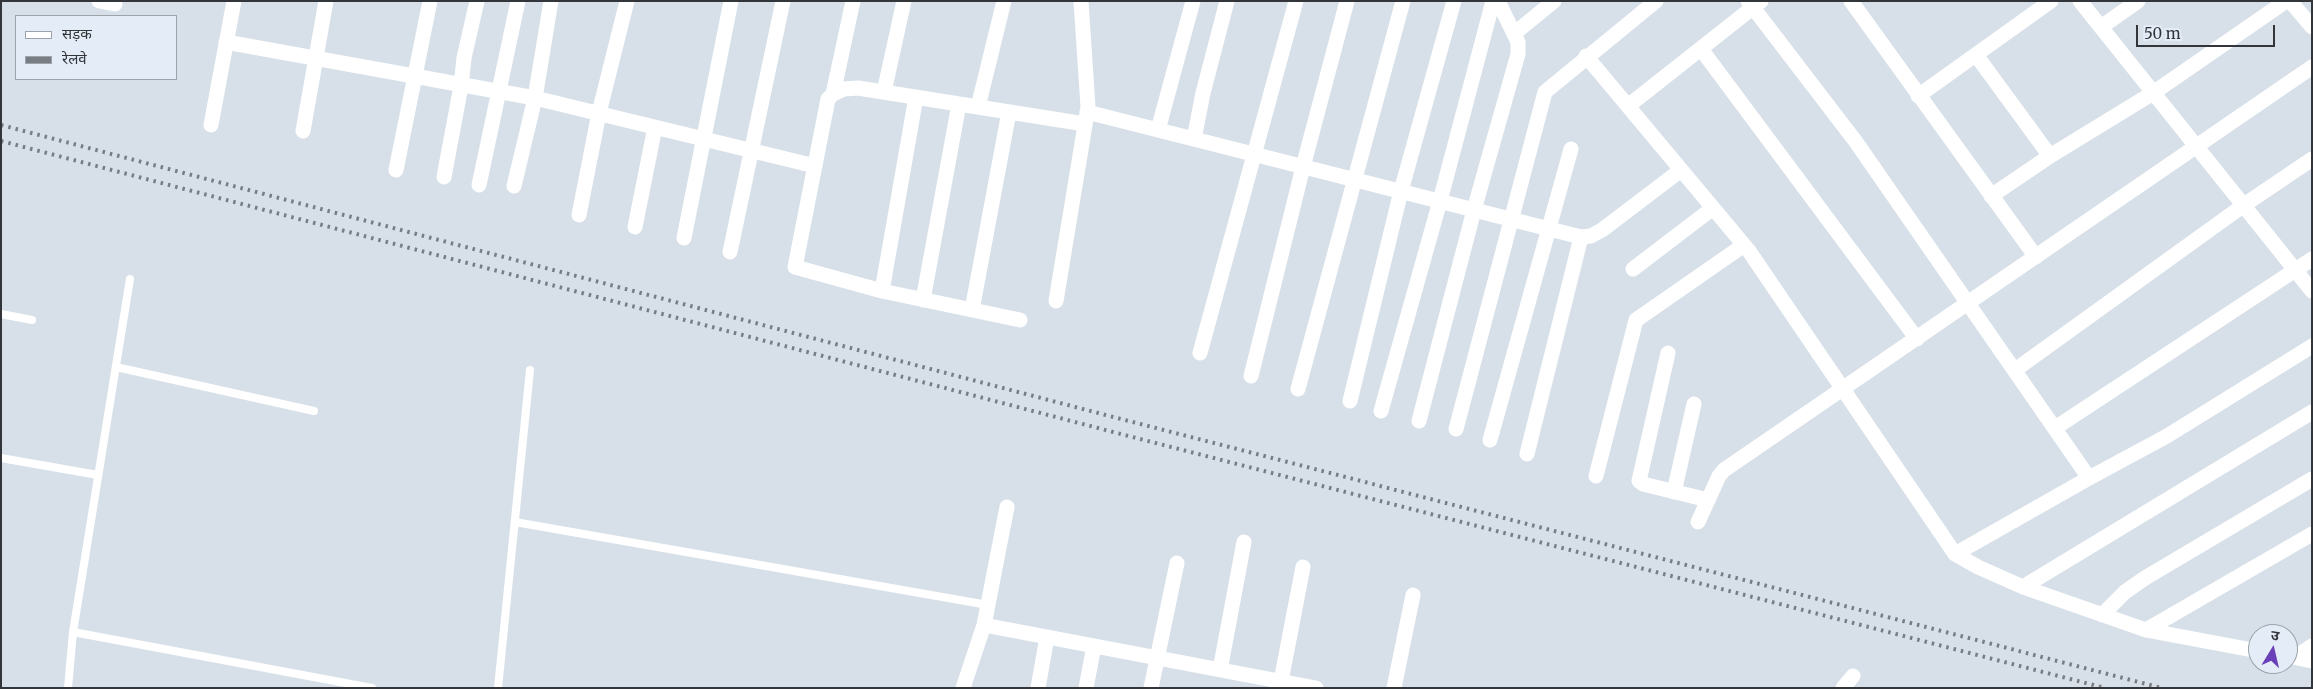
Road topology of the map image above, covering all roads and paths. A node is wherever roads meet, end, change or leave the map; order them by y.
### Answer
1 (99, 1) edge
2 (234, 1) edge
3 (326, 1) edge
4 (430, 1) edge
5 (477, 1) edge
6 (518, 1) edge
7 (550, 1) edge
8 (628, 1) edge
9 (731, 1) edge
10 (783, 1) edge
11 (853, 1) edge
12 (904, 1) edge
13 (1004, 1) edge
14 (1081, 1) edge
15 (1193, 1) edge
16 (1227, 1) edge
17 (1296, 1) edge
18 (1348, 1) edge
19 (1403, 1) edge
20 (1454, 1) edge
21 (1493, 1) edge
22 (1498, 1) edge
23 (1554, 1) edge
24 (1656, 1) edge
25 (1851, 1) edge
26 (2051, 1) edge
27 (2080, 1) edge
28 (2138, 1) edge
29 (2286, 1) edge
30 (2290, 1) edge
31 (115, 4) dead end
32 (1753, 4) edge
33 (2101, 27) junction
34 (2312, 27) edge
35 (1515, 33) junction
36 (226, 42) junction
37 (1701, 49) junction
38 (1976, 55) junction
39 (1586, 56) junction
40 (317, 58) junction
41 (2312, 67) edge
42 (415, 77) junction
43 (461, 86) junction
44 (498, 92) junction
45 (884, 92) junction
46 (2153, 93) junction
47 (833, 94) junction
48 (1918, 96) junction
49 (916, 97) junction
50 (535, 98) junction
51 (959, 104) junction
52 (1628, 106) junction
53 (978, 107) junction
54 (1008, 112) junction
55 (599, 113) junction
56 (1086, 118) junction
57 (211, 125) dead end
58 (655, 127) junction
59 (1158, 130) junction
60 (304, 131) dead end
61 (703, 139) junction
62 (1194, 139) junction
63 (2197, 146) junction
64 (1570, 149) dead end
65 (751, 150) junction
66 (1255, 155) junction
67 (2050, 156) junction
68 (2312, 159) edge
69 (815, 166) junction
70 (1303, 167) junction
71 (396, 170) dead end
72 (1681, 170) junction
73 (444, 177) dead end
74 (1355, 180) junction
75 (479, 185) dead end
76 (514, 186) dead end
77 (1401, 192) junction
78 (1991, 196) junction
79 (1440, 201) junction
80 (2244, 205) junction
81 (1713, 208) junction
82 (1474, 210) junction
83 (579, 215) dead end
84 (1511, 219) junction
85 (635, 227) dead end
86 (1548, 228) junction
87 (1581, 237) junction
88 (684, 238) dead end
89 (1744, 245) junction
90 (730, 252) dead end
91 (2036, 257) junction
92 (2312, 259) edge
93 (1633, 269) dead end
94 (2295, 270) junction
95 (130, 279) dead end
96 (882, 291) junction
97 (2312, 291) edge
98 (923, 300) junction
99 (1056, 301) dead end
100 (1969, 303) junction
101 (972, 310) junction
102 (1, 314) edge
103 (32, 320) dead end
104 (1020, 320) dead end
105 (1917, 339) junction
106 (2312, 346) edge
107 (1200, 353) dead end
108 (1668, 353) dead end
109 (116, 367) junction
110 (530, 370) dead end
111 (2014, 370) junction
112 (1252, 376) dead end
113 (1298, 389) dead end
114 (1842, 389) junction
115 (1350, 401) dead end
116 (1694, 404) dead end
117 (1382, 410) dead end
118 (314, 411) dead end
119 (2312, 412) edge
120 (1419, 422) dead end
121 (2054, 428) junction
122 (1456, 429) dead end
123 (1490, 440) dead end
124 (1527, 454) dead end
125 (1, 458) edge
126 (98, 475) junction
127 (1596, 476) dead end
128 (2089, 478) junction
129 (2312, 480) edge
130 (1674, 492) junction
131 (1708, 500) junction
132 (1008, 507) dead end
133 (515, 522) junction
134 (1698, 522) dead end
135 (2312, 534) edge
136 (1244, 542) dead end
137 (1955, 554) junction
138 (1177, 563) dead end
139 (1303, 567) dead end
140 (2023, 587) junction
141 (1413, 595) dead end
142 (988, 605) junction
143 (2102, 615) junction
144 (984, 625) junction
145 (2146, 630) junction
146 (73, 632) junction
147 (1046, 637) junction
148 (1094, 646) junction
149 (2312, 646) edge
150 (2248, 649) edge
151 (2298, 654) edge
152 (1157, 658) junction
153 (2298, 658) edge
154 (2312, 661) edge
155 (1220, 670) junction
156 (1281, 681) junction
157 (1312, 687) edge
158 (68, 688) edge
159 (372, 688) edge
160 (498, 688) edge
161 (962, 688) edge
162 (1038, 688) edge
163 (1086, 688) edge
164 (1151, 688) edge
165 (1394, 688) edge

1 - 31 street
2 - 36 street
3 - 40 street
4 - 42 street
5 - 43 street
6 - 44 street
7 - 50 street
8 - 55 street
9 - 61 street
10 - 65 street
11 - 47 street
12 - 45 street
13 - 53 street
14 - 56 street
15 - 59 street
16 - 62 street
17 - 66 street
18 - 70 street
19 - 74 street
20 - 77 street
21 - 79 street
22 - 35 street
23 - 35 street
24 - 39 street
25 - 48 street
26 - 38 street
27 - 33 street
28 - 33 street
29 - 46 street
30 - 34 street
32 - 37 street
32 - 100 street
33 - 46 street
35 - 82 street
36 - 40 street
36 - 57 street
37 - 52 street
37 - 105 street
38 - 48 street
38 - 67 street
39 - 52 street
39 - 84 street
40 - 42 street
40 - 60 street
41 - 63 street
42 - 43 street
42 - 71 street
43 - 44 street
43 - 73 street
44 - 50 street
44 - 75 street
45 - 47 street
45 - 49 street
46 - 63 street
46 - 67 street
47 - 69 street
48 - 78 street
49 - 51 street
49 - 96 street
50 - 55 street
50 - 76 street
51 - 53 street
51 - 98 street
52 - 72 street
53 - 54 street
54 - 56 street
54 - 101 street
55 - 58 street
55 - 83 street
56 - 59 street
56 - 99 street
58 - 61 street
58 - 85 street
59 - 62 street
61 - 65 street
61 - 88 street
62 - 66 street
63 - 80 street
63 - 91 street
64 - 86 street
65 - 69 street
65 - 90 street
66 - 70 street
66 - 107 street
67 - 78 street
68 - 80 street
69 - 96 street
70 - 74 street
70 - 112 street
72 - 81 street
72 - 87 street
74 - 77 street
74 - 113 street
77 - 79 street
77 - 115 street
78 - 91 street
79 - 82 street
79 - 117 street
80 - 94 street
80 - 111 street
81 - 89 street
81 - 93 street
82 - 84 street
82 - 120 street
84 - 86 street
84 - 122 street
86 - 87 street
86 - 123 street
87 - 124 street
89 - 114 street
89 - 127 street
91 - 100 street
92 - 94 street
94 - 97 street
94 - 121 street
95 - 109 lane
96 - 98 street
98 - 101 street
100 - 105 street
100 - 111 street
101 - 104 street
102 - 103 lane
105 - 114 street
106 - 128 street
108 - 130 street
109 - 118 lane
109 - 126 lane
110 - 133 lane
111 - 121 street
114 - 131 street
114 - 137 street
116 - 130 street
119 - 140 street
121 - 128 street
125 - 126 lane
126 - 146 lane
128 - 137 street
129 - 143 street
130 - 131 street
131 - 134 street
132 - 142 street
133 - 142 lane
133 - 160 lane
135 - 145 street
136 - 155 street
137 - 140 street
138 - 152 street
139 - 156 street
140 - 143 street
141 - 165 street
142 - 144 street
143 - 145 street
144 - 147 street
144 - 161 street
145 - 150 street
146 - 158 lane
146 - 159 lane
147 - 148 street
147 - 162 street
148 - 152 street
148 - 163 street
149 - 151 street
152 - 155 street
152 - 164 street
153 - 154 street
155 - 156 street
156 - 157 street

